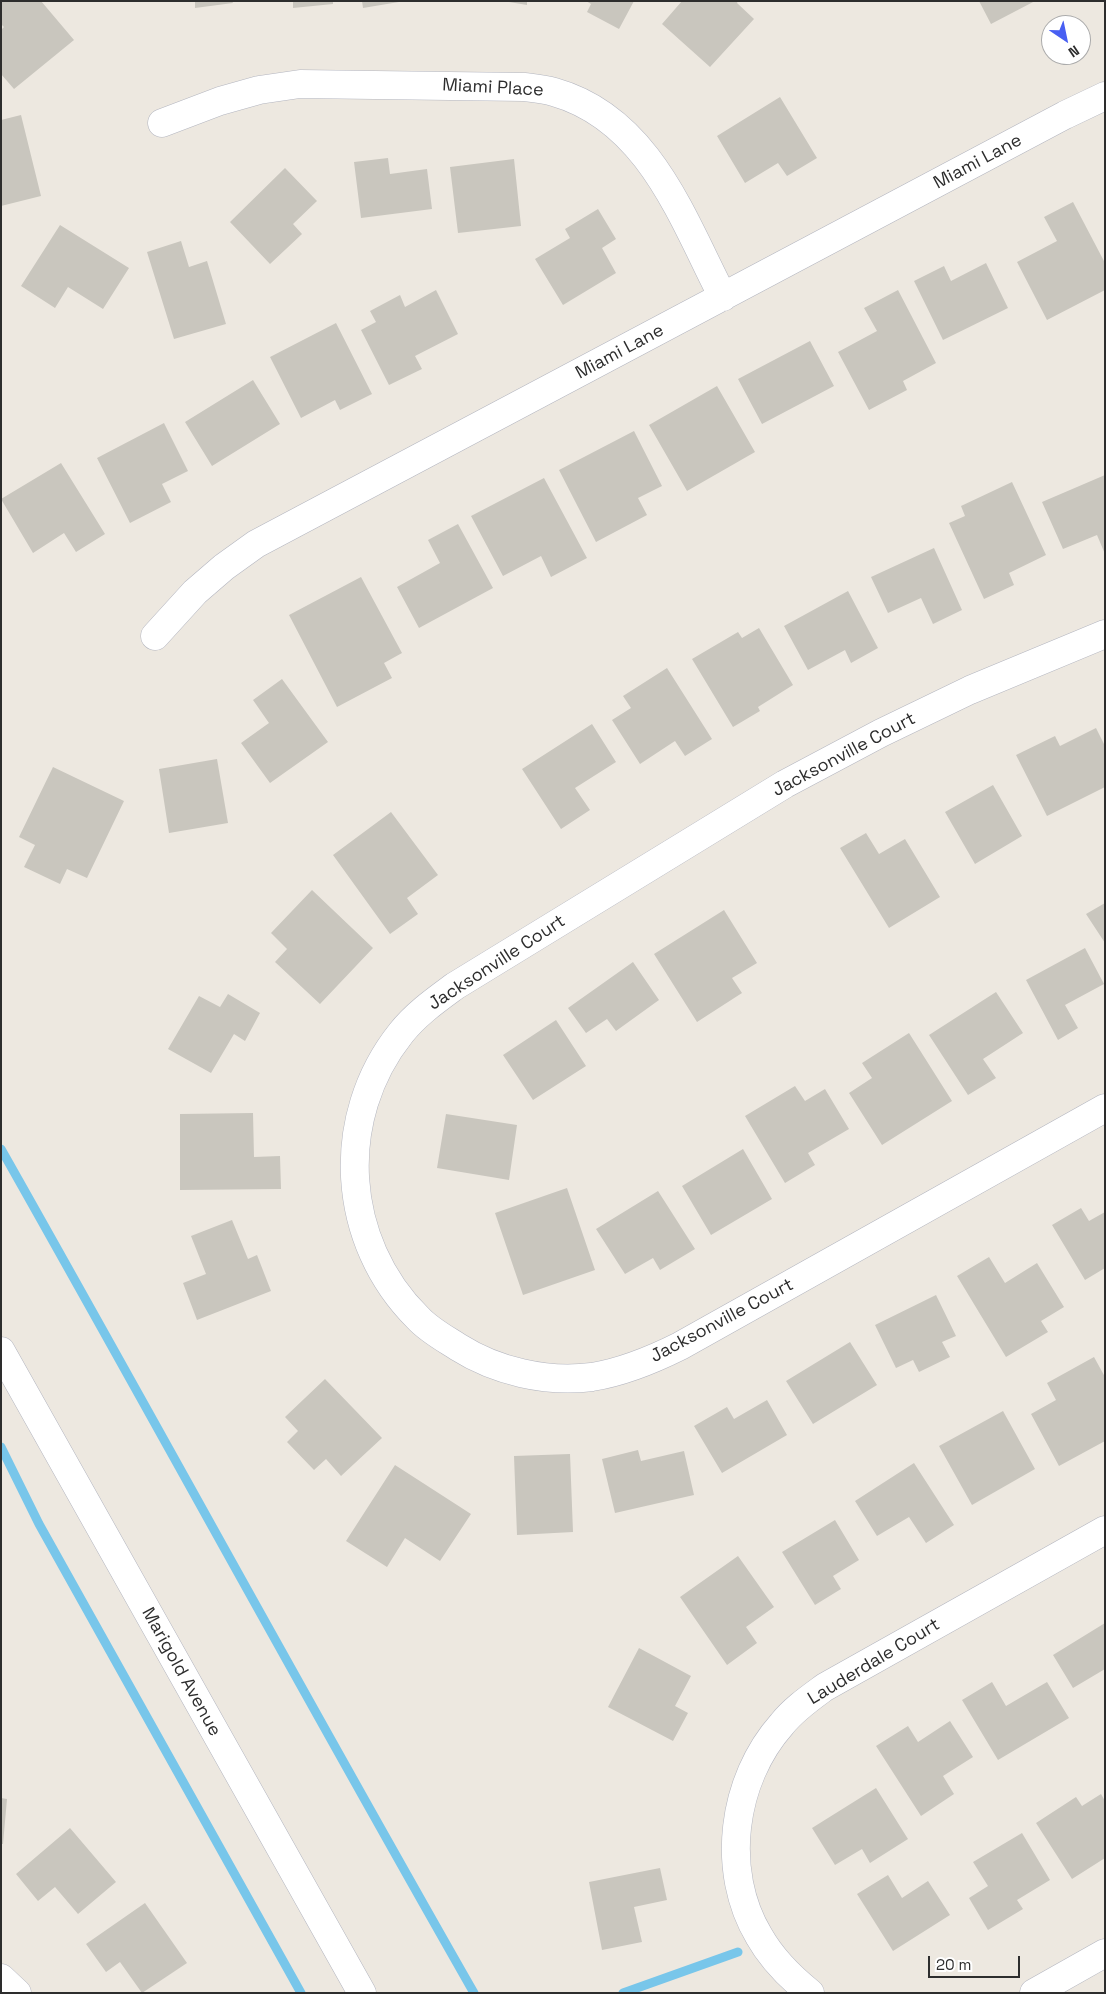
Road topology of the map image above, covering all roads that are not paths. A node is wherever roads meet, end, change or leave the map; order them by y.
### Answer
1 (1105, 96) edge
2 (162, 123) dead end
3 (723, 298) junction
4 (1105, 634) edge
5 (155, 636) dead end
6 (1105, 1108) edge
7 (1, 1351) edge
8 (1105, 1530) edge
9 (1105, 1953) edge
10 (1, 1978) edge
11 (17, 1993) edge
12 (362, 1993) edge
13 (810, 1993) edge
14 (1034, 1993) edge

1 - 3 street, Miami Lane
2 - 3 street, Miami Place
3 - 5 street, Miami Lane
4 - 6 street, Jacksonville Court
7 - 12 street, Marigold Avenue
8 - 13 street, Lauderdale Court
9 - 14 street
10 - 11 street

